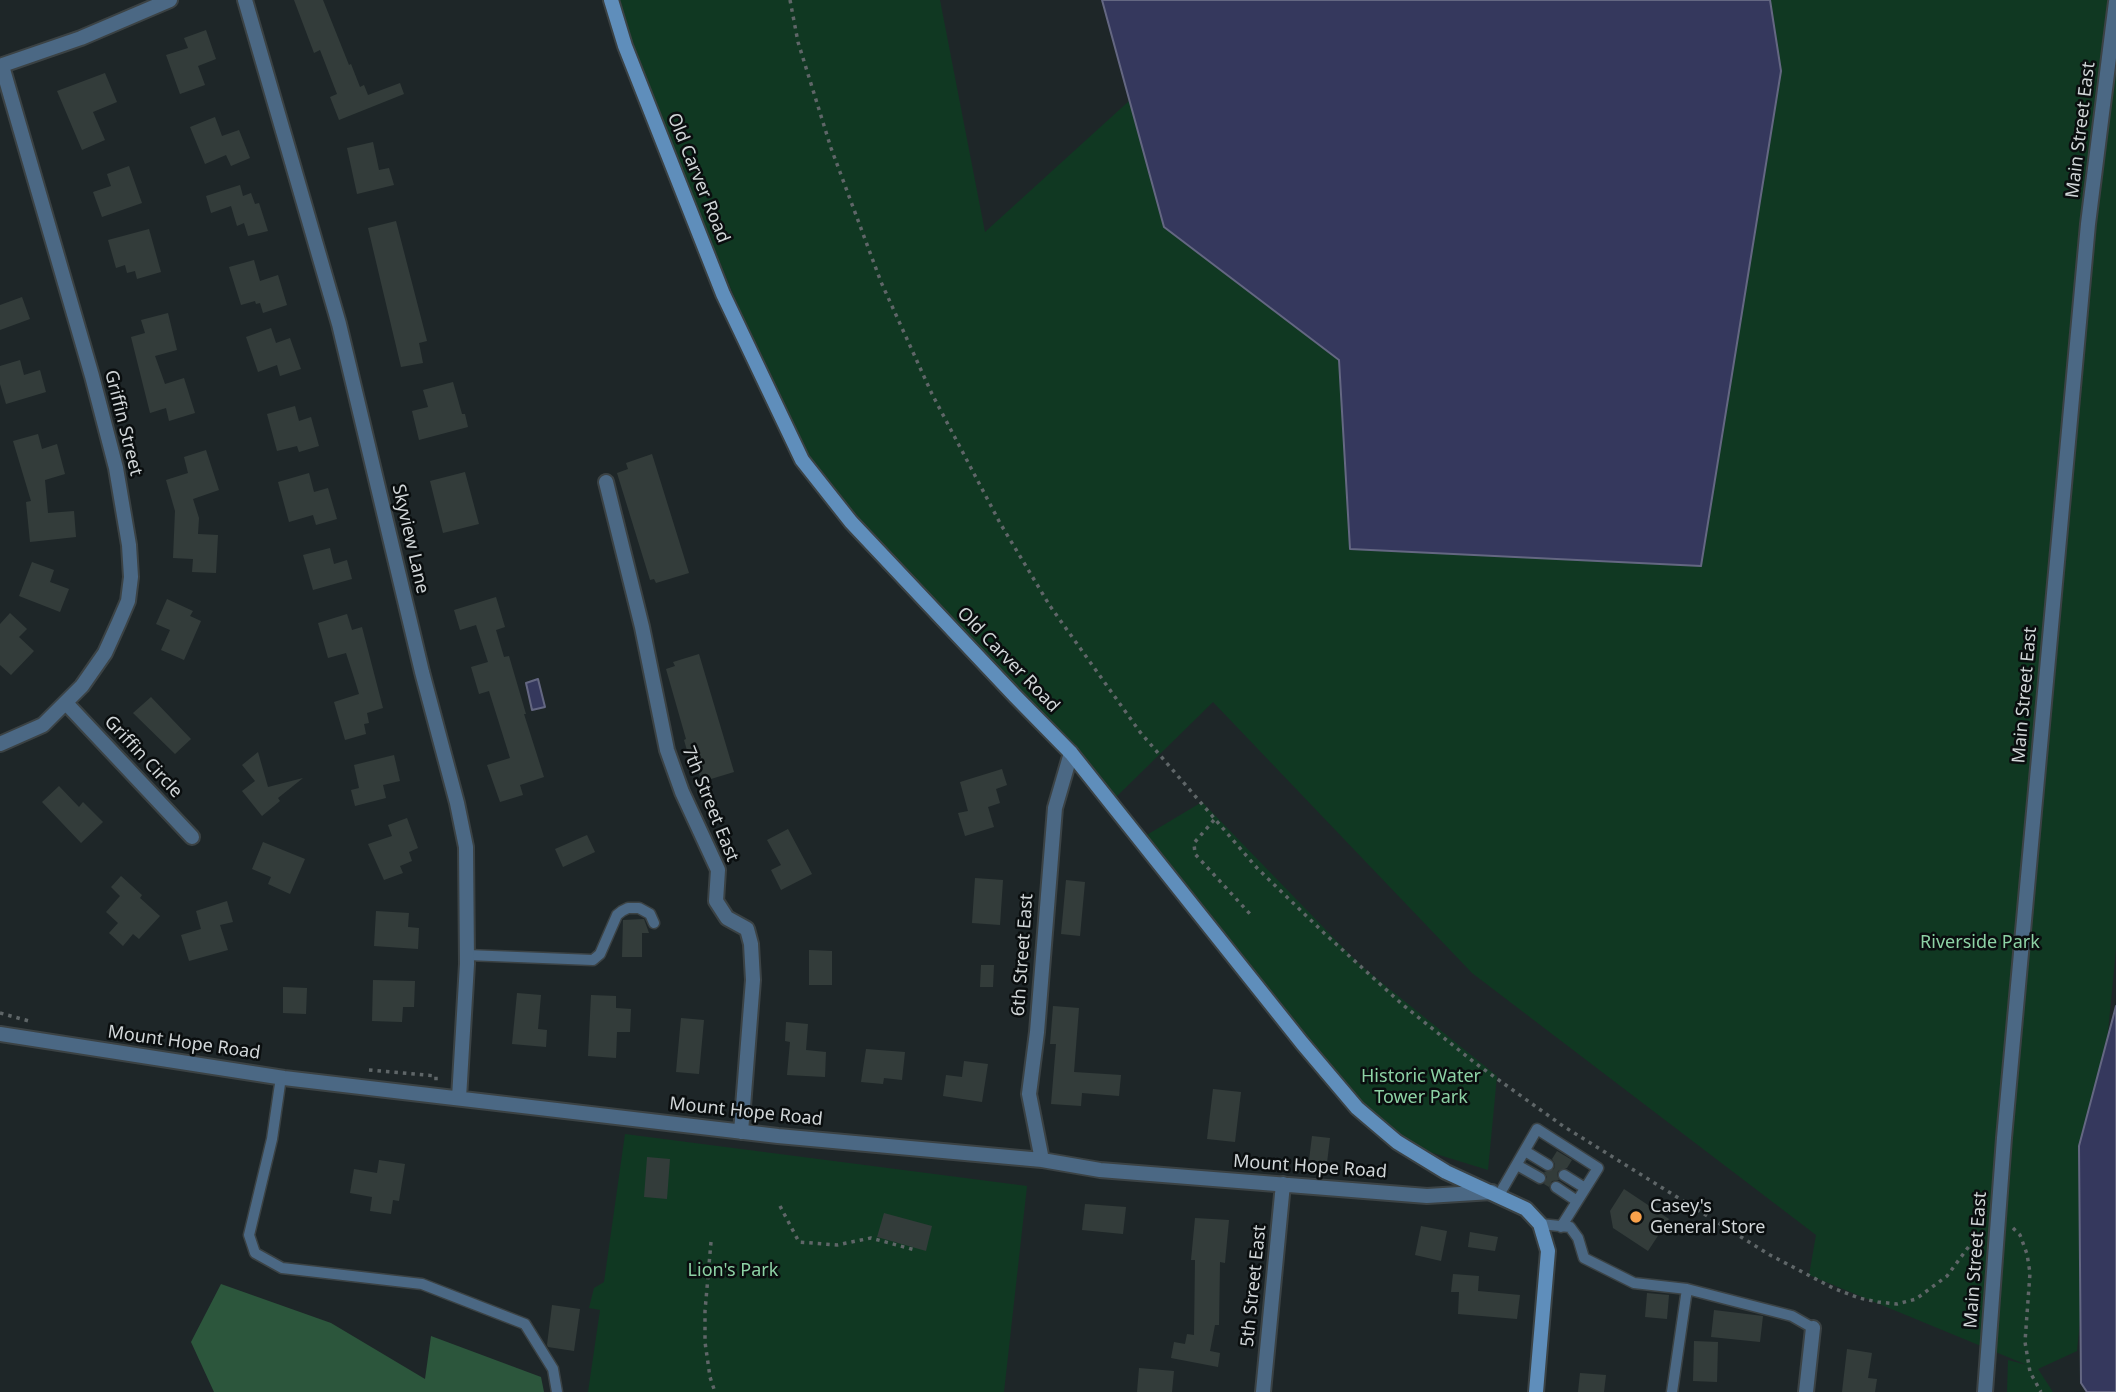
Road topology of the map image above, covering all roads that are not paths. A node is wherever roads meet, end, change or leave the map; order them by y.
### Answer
1 (170, 0) edge
2 (245, 0) edge
3 (611, 0) edge
4 (2116, 2) edge
5 (1, 66) edge
6 (606, 482) dead end
7 (66, 703) junction
8 (0, 744) edge
9 (1071, 753) junction
10 (192, 837) dead end
11 (654, 923) dead end
12 (467, 955) junction
13 (0, 1034) edge
14 (281, 1077) junction
15 (459, 1098) junction
16 (741, 1132) junction
17 (1525, 1151) junction
18 (1042, 1160) junction
19 (1517, 1165) junction
20 (1548, 1165) dead end
21 (1564, 1175) dead end
22 (1540, 1178) dead end
23 (1283, 1184) junction
24 (1556, 1187) dead end
25 (1585, 1188) junction
26 (1495, 1194) junction
27 (1577, 1201) junction
28 (1540, 1224) junction
29 (1562, 1227) junction
30 (1687, 1289) junction
31 (1813, 1328) joint
32 (557, 1392) edge
33 (1263, 1392) edge
34 (1536, 1392) edge
35 (1672, 1392) edge
36 (1806, 1392) edge
37 (1985, 1392) edge

1 - 5 street
2 - 12 street, Skyview Lane
3 - 9 street, Old Carver Road
4 - 37 street, Main Street East
5 - 7 street, Griffin Street
6 - 16 street, 7th Street East
7 - 8 street, Griffin Street
7 - 10 street, Griffin Circle
9 - 18 street, 6th Street East
9 - 26 street, Old Carver Road
11 - 12 lane
12 - 15 street, Skyview Lane
13 - 14 street, Mount Hope Road
14 - 15 street, Mount Hope Road
14 - 32 lane
15 - 16 street, Mount Hope Road
16 - 18 street, Mount Hope Road
17 - 19 lane
17 - 20 lane
17 - 25 lane
18 - 23 street, Mount Hope Road
19 - 22 lane
19 - 26 lane
21 - 25 lane
23 - 26 street, Mount Hope Road
23 - 33 street, 5th Street East
24 - 27 lane
25 - 27 lane
26 - 28 street, Old Carver Road
27 - 29 lane
28 - 29 lane
28 - 34 street
29 - 30 lane
30 - 31 lane
30 - 35 lane
31 - 36 street

